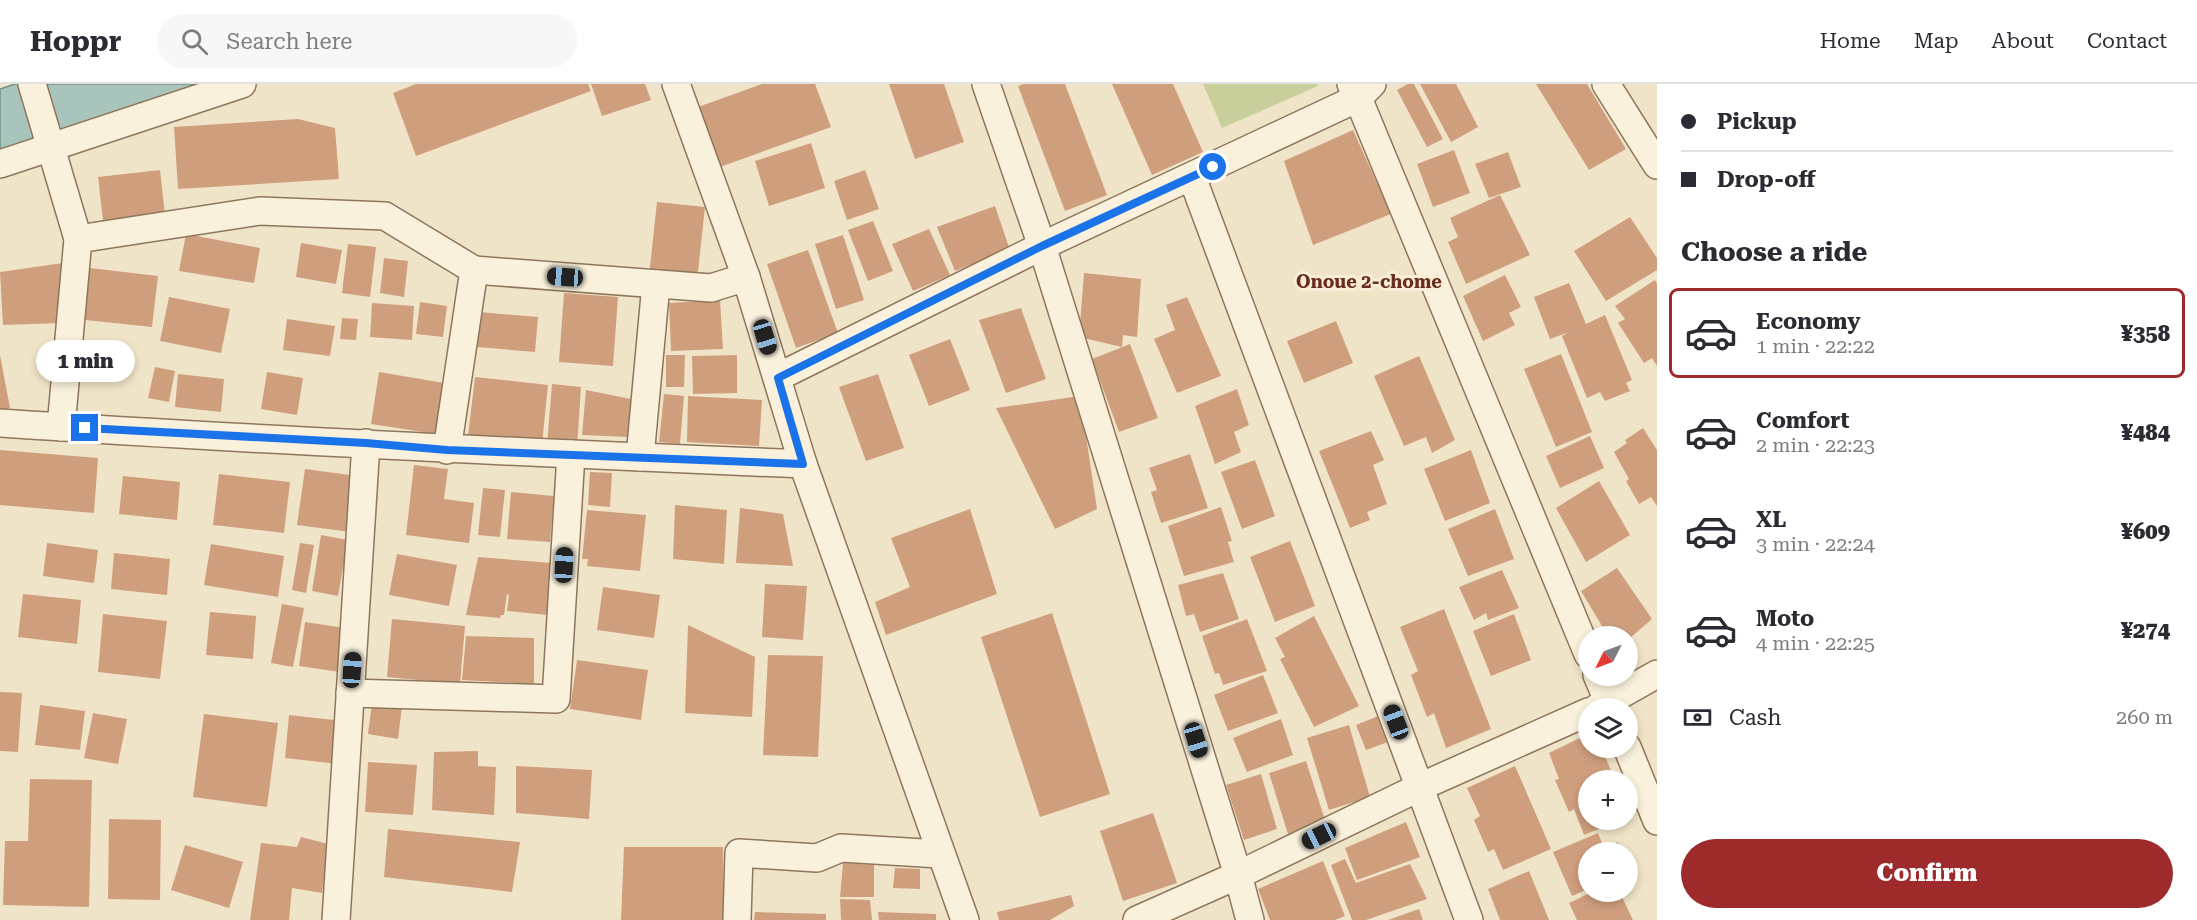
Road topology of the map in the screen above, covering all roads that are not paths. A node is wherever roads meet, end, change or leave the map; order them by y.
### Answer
1 (32, 84) edge
2 (242, 84) edge
3 (675, 84) edge
4 (986, 84) edge
5 (1606, 84) edge
6 (1360, 89) edge
7 (50, 143) junction
8 (0, 164) edge
9 (1657, 165) edge
10 (1192, 177) junction
11 (78, 239) junction
12 (1042, 246) junction
13 (474, 270) junction
14 (746, 277) junction
15 (656, 284) junction
16 (778, 378) junction
17 (0, 423) edge
18 (61, 427) junction
19 (366, 443) junction
20 (447, 450) junction
21 (572, 454) junction
22 (640, 457) junction
23 (803, 464) junction
24 (1578, 629) edge
25 (1657, 674) edge
26 (350, 693) junction
27 (1617, 698) edge
28 (1578, 718) edge
29 (1631, 758) edge
30 (1420, 787) junction
31 (1657, 821) edge
32 (940, 854) junction
33 (1238, 875) junction
34 (336, 920) edge
35 (737, 920) edge
36 (965, 920) edge
37 (1137, 920) edge
38 (1250, 920) edge
39 (1469, 920) edge

1 - 7 street
2 - 7 street
3 - 14 street
4 - 12 street
5 - 9 street
6 - 10 street
6 - 24 street
7 - 8 street
7 - 11 street
10 - 12 street
10 - 30 street
11 - 13 street
11 - 18 street
12 - 16 street
12 - 33 street
13 - 15 street
13 - 20 street
14 - 15 street
14 - 16 street
15 - 22 street
16 - 23 street
17 - 18 street
18 - 19 street
19 - 20 street
19 - 26 street
20 - 21 street
21 - 22 street
21 - 26 street
22 - 23 street
23 - 32 street
25 - 27 street
26 - 34 street
28 - 30 street
29 - 31 street
30 - 33 street
30 - 39 street
32 - 35 street
32 - 36 street
33 - 37 street
33 - 38 street

